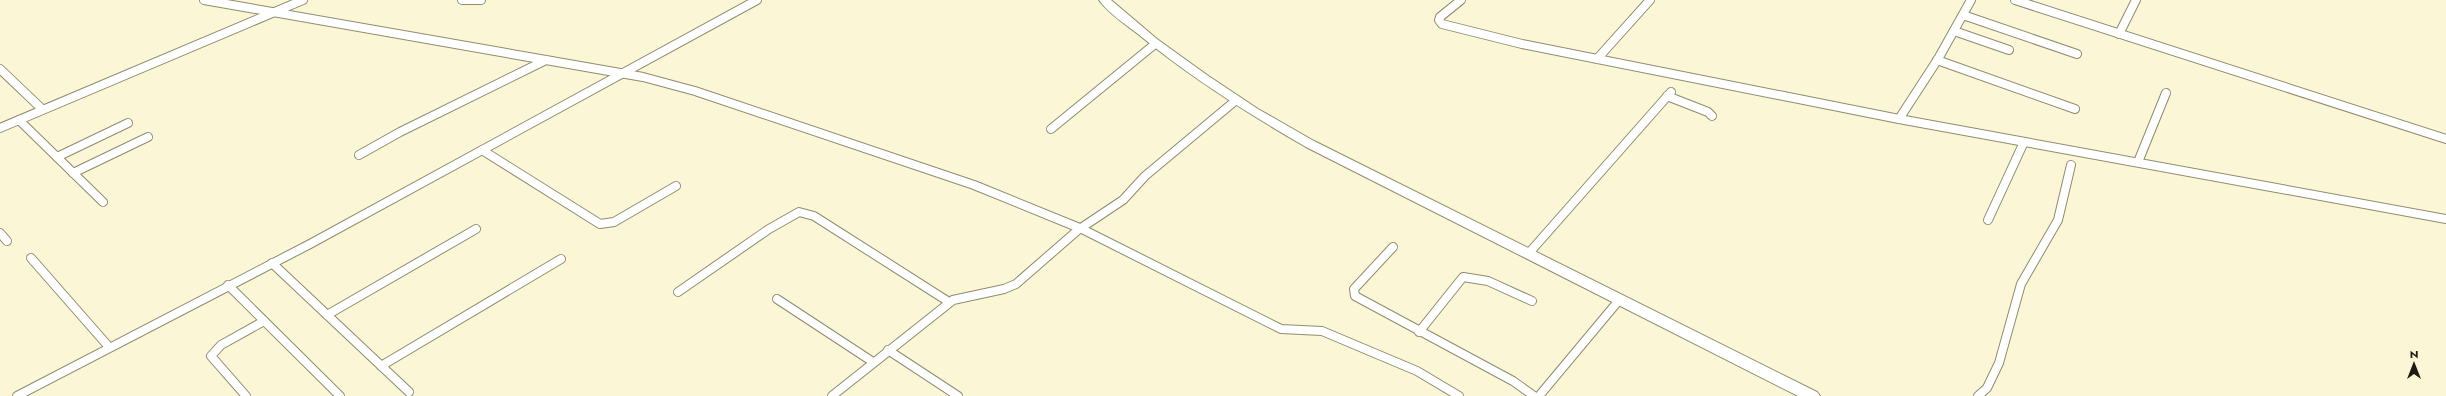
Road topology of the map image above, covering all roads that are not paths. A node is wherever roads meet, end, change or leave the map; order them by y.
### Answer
1 (204, 0) edge
2 (303, 0) edge
3 (462, 0) edge
4 (481, 0) edge
5 (757, 0) edge
6 (1104, 0) edge
7 (1461, 0) edge
8 (1650, 0) edge
9 (1971, 0) edge
10 (2015, 0) edge
11 (2136, 0) edge
12 (276, 12) junction
13 (1963, 16) junction
14 (1954, 31) junction
15 (2119, 34) junction
16 (1155, 44) junction
17 (2009, 50) dead end
18 (2077, 54) dead end
19 (1597, 59) junction
20 (546, 60) junction
21 (1937, 60) junction
22 (0, 69) edge
23 (620, 74) junction
24 (2166, 93) dead end
25 (1235, 101) junction
26 (42, 109) junction
27 (2075, 109) dead end
28 (1712, 116) dead end
29 (1899, 119) junction
30 (19, 120) junction
31 (128, 123) dead end
32 (0, 128) edge
33 (1051, 129) dead end
34 (148, 137) dead end
35 (2446, 139) edge
36 (2024, 142) junction
37 (482, 150) junction
38 (359, 155) dead end
39 (57, 157) junction
40 (2138, 162) junction
41 (2071, 165) dead end
42 (73, 173) junction
43 (676, 186) dead end
44 (103, 202) dead end
45 (2446, 219) edge
46 (1988, 220) dead end
47 (476, 229) dead end
48 (1082, 229) junction
49 (0, 233) edge
50 (7, 241) dead end
51 (1393, 247) dead end
52 (1529, 253) junction
53 (31, 258) dead end
54 (562, 259) dead end
55 (272, 263) junction
56 (228, 285) junction
57 (678, 292) dead end
58 (777, 299) dead end
59 (1620, 299) junction
60 (1532, 301) dead end
61 (949, 302) junction
62 (327, 315) junction
63 (264, 321) junction
64 (1419, 332) junction
65 (109, 347) junction
66 (888, 350) junction
67 (873, 362) junction
68 (381, 366) junction
69 (409, 392) dead end
70 (17, 396) edge
71 (246, 396) edge
72 (340, 396) edge
73 (832, 396) edge
74 (958, 396) edge
75 (1459, 396) edge
76 (1534, 396) edge
77 (1539, 396) edge
78 (1812, 396) edge
79 (1978, 396) edge

1 - 12 street
2 - 12 street
3 - 4 street
5 - 23 street
6 - 16 main road
7 - 19 street
8 - 19 street
9 - 13 street
10 - 15 street
11 - 15 street
12 - 20 street
12 - 26 street
13 - 14 street
13 - 18 street
14 - 17 street
14 - 21 street
15 - 35 street
16 - 25 main road
16 - 33 street
19 - 29 street
20 - 23 street
20 - 38 street
21 - 27 street
21 - 29 street
22 - 26 street
23 - 37 street
23 - 48 street
24 - 40 street
25 - 48 street
25 - 52 main road
26 - 30 street
28 - 52 street
29 - 36 street
30 - 32 street
30 - 39 street
31 - 39 street
34 - 42 street
36 - 40 street
36 - 46 street
37 - 43 street
37 - 55 street
39 - 42 street
40 - 45 street
41 - 79 street
42 - 44 street
47 - 62 street
48 - 61 street
48 - 75 street
49 - 50 street
51 - 64 street
52 - 59 main road
53 - 65 street
54 - 68 street
55 - 56 street
55 - 62 street
56 - 63 street
56 - 65 street
57 - 61 street
58 - 67 street
59 - 77 street
59 - 78 main road
60 - 64 street
61 - 66 street
62 - 68 street
63 - 71 street
63 - 72 street
64 - 76 street
65 - 70 street
66 - 67 street
66 - 74 street
67 - 73 street
68 - 69 street

